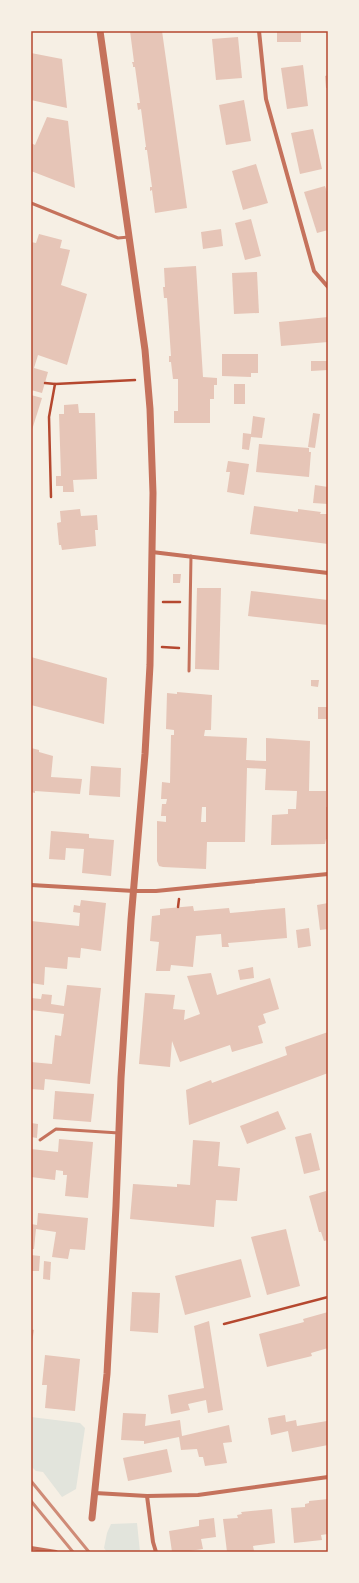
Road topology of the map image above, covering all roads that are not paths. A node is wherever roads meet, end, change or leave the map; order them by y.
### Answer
1 (100, 31) edge
2 (259, 31) edge
3 (31, 203) edge
4 (129, 237) junction
5 (328, 287) edge
6 (152, 552) junction
7 (191, 556) junction
8 (328, 573) edge
9 (189, 670) dead end
10 (328, 874) edge
11 (31, 885) edge
12 (134, 891) junction
13 (119, 1133) junction
14 (40, 1140) dead end
15 (328, 1478) edge
16 (95, 1493) junction
17 (147, 1496) junction
18 (92, 1518) dead end
19 (31, 1548) edge
20 (56, 1552) edge
21 (156, 1552) edge

1 - 4 street
2 - 5 street
3 - 4 lane
4 - 6 street
6 - 7 street
6 - 12 street
7 - 8 street
7 - 9 lane
10 - 12 street
11 - 12 street
12 - 13 street
13 - 14 lane
13 - 16 street
15 - 17 street
16 - 17 street
16 - 18 street
17 - 21 street
19 - 20 street

